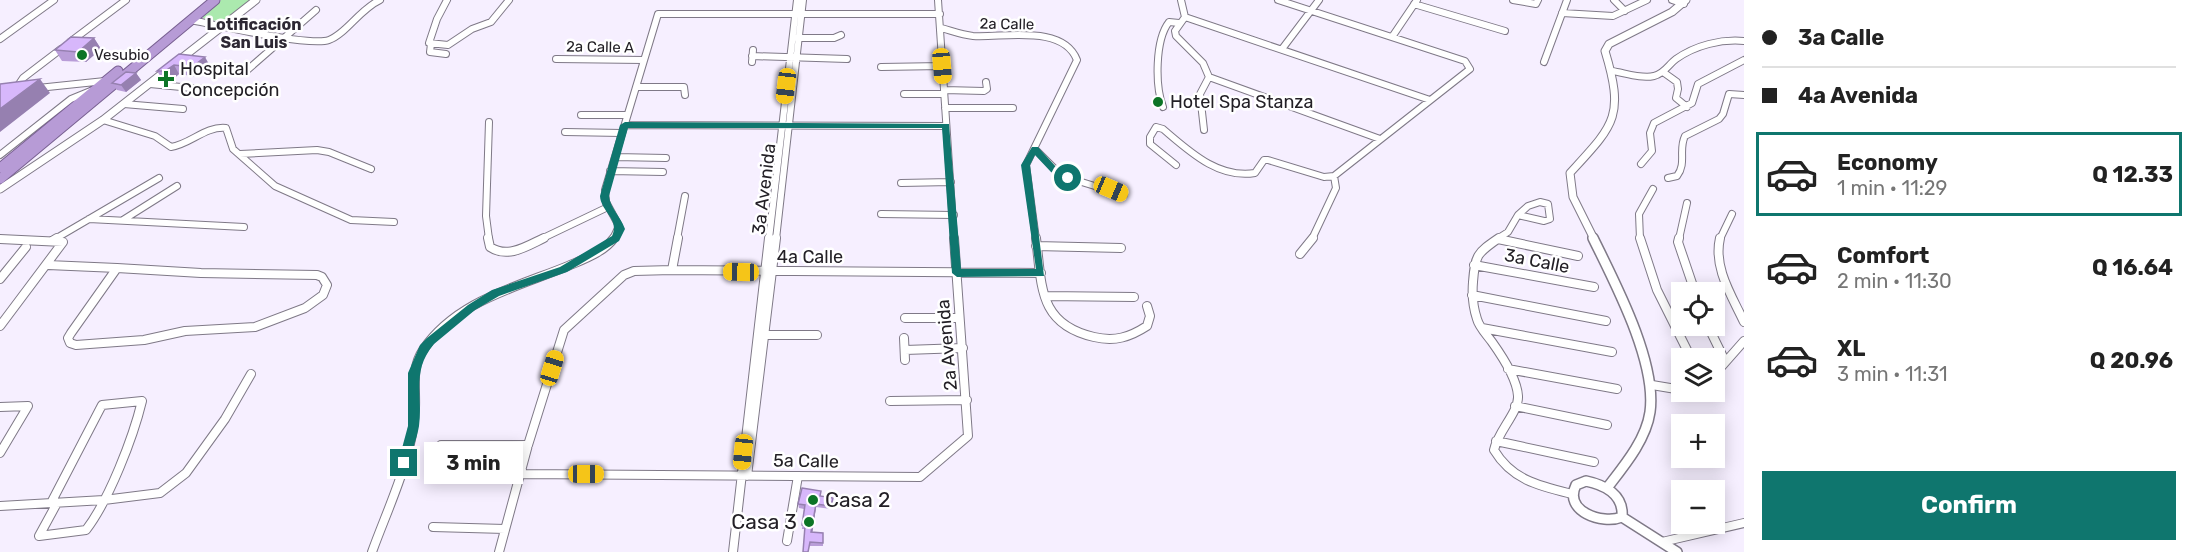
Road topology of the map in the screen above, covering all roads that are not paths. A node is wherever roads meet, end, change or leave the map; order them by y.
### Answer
1 (54, 0) edge
2 (126, 0) edge
3 (206, 0) edge
4 (215, 0) edge
5 (256, 0) edge
6 (380, 0) edge
7 (447, 0) edge
8 (508, 0) edge
9 (797, 0) edge
10 (803, 0) edge
11 (938, 0) edge
12 (1181, 0) edge
13 (1278, 0) edge
14 (1319, 0) edge
15 (1513, 0) edge
16 (1539, 0) edge
17 (1567, 0) edge
18 (1614, 0) edge
19 (1672, 0) edge
20 (1644, 1) edge
21 (1416, 2) edge
22 (1685, 2) edge
23 (316, 10) dead end
24 (1311, 11) junction
25 (1625, 11) junction
26 (798, 13) junction
27 (1562, 13) junction
28 (940, 14) junction
29 (1185, 17) junction
30 (191, 20) junction
31 (1179, 23) junction
32 (224, 26) junction
33 (941, 28) junction
34 (1505, 31) dead end
35 (841, 35) dead end
36 (284, 37) junction
37 (795, 37) junction
38 (1392, 37) junction
39 (0, 39) edge
40 (1744, 41) edge
41 (431, 44) junction
42 (1282, 49) junction
43 (447, 54) dead end
44 (752, 56) dead end
45 (789, 57) junction
46 (798, 58) junction
47 (556, 59) dead end
48 (847, 59) dead end
49 (644, 60) junction
50 (1744, 60) edge
51 (1544, 62) dead end
52 (942, 66) junction
53 (882, 67) dead end
54 (1612, 70) junction
55 (245, 72) dead end
56 (1663, 72) junction
57 (1209, 77) junction
58 (112, 80) junction
59 (987, 82) dead end
60 (150, 84) junction
61 (790, 86) junction
62 (636, 87) junction
63 (98, 88) junction
64 (23, 90) junction
65 (202, 90) dead end
66 (11, 92) edge
67 (945, 92) junction
68 (904, 94) dead end
69 (686, 95) dead end
70 (1744, 95) edge
71 (1430, 100) junction
72 (124, 104) junction
73 (1163, 107) dead end
74 (1687, 107) junction
75 (945, 108) junction
76 (1013, 108) dead end
77 (183, 109) dead end
78 (581, 116) dead end
79 (626, 116) junction
80 (103, 120) junction
81 (489, 122) dead end
82 (785, 125) junction
83 (946, 126) junction
84 (623, 129) junction
85 (1204, 130) dead end
86 (565, 132) dead end
87 (1380, 139) junction
88 (1035, 149) junction
89 (2, 152) edge
90 (240, 154) junction
91 (615, 157) junction
92 (666, 158) dead end
93 (1641, 164) dead end
94 (1176, 165) dead end
95 (0, 166) edge
96 (371, 169) dead end
97 (610, 171) junction
98 (663, 172) dead end
99 (1334, 176) junction
100 (159, 178) dead end
101 (1668, 178) dead end
102 (0, 179) edge
103 (951, 182) junction
104 (901, 183) dead end
105 (177, 186) dead end
106 (0, 189) edge
107 (1653, 189) dead end
108 (1124, 195) dead end
109 (685, 196) dead end
110 (1688, 203) dead end
111 (608, 207) junction
112 (881, 214) dead end
113 (1732, 214) dead end
114 (954, 215) junction
115 (1518, 215) dead end
116 (89, 219) junction
117 (122, 220) junction
118 (394, 222) dead end
119 (244, 227) dead end
120 (0, 239) edge
121 (1498, 239) junction
122 (52, 241) junction
123 (1036, 246) junction
124 (26, 247) dead end
125 (1121, 248) dead end
126 (1300, 254) dead end
127 (1578, 256) dead end
128 (48, 265) junction
129 (1474, 265) junction
130 (118, 267) junction
131 (672, 270) junction
132 (768, 272) junction
133 (957, 273) junction
134 (1041, 273) junction
135 (0, 279) edge
136 (1692, 282) edge
137 (1594, 287) dead end
138 (1472, 295) junction
139 (1045, 296) junction
140 (1134, 297) dead end
141 (1147, 306) dead end
142 (905, 318) dead end
143 (959, 318) junction
144 (1606, 321) dead end
145 (1744, 322) edge
146 (0, 326) edge
147 (1482, 328) junction
148 (817, 334) dead end
149 (765, 335) junction
150 (904, 338) dead end
151 (1744, 341) edge
152 (963, 348) junction
153 (1686, 348) edge
154 (905, 350) junction
155 (1612, 352) dead end
156 (905, 360) dead end
157 (1725, 361) edge
158 (1508, 369) junction
159 (251, 374) dead end
160 (1652, 385) junction
161 (1671, 388) edge
162 (1617, 389) dead end
163 (967, 400) junction
164 (890, 401) dead end
165 (1515, 406) junction
166 (0, 407) edge
167 (1607, 425) dead end
168 (968, 436) joint
169 (1496, 441) junction
170 (441, 445) dead end
171 (528, 445) junction
172 (0, 453) edge
173 (1594, 462) dead end
174 (476, 470) dead end
175 (521, 471) junction
176 (744, 475) junction
177 (798, 476) junction
178 (1607, 488) junction
179 (1572, 494) junction
180 (104, 500) junction
181 (54, 503) junction
182 (0, 506) edge
183 (1622, 517) junction
184 (1744, 523) edge
185 (433, 527) dead end
186 (505, 529) junction
187 (787, 541) dead end
188 (1662, 542) junction
189 (372, 552) edge
190 (499, 552) edge
191 (733, 552) edge
192 (1677, 552) edge

1 - 39 street
2 - 64 street
3 - 58 highway
4 - 30 highway
5 - 32 street
6 - 36 street
7 - 41 street
8 - 41 street
9 - 26 street, 3a Avenida
10 - 26 street, 3a Avenida
11 - 28 street, 2a Avenida
12 - 29 street
13 - 24 street
14 - 24 street
15 - 16 street
17 - 27 street
18 - 25 street
19 - 22 street
20 - 25 street
21 - 34 street
21 - 38 street
22 - 54 street
23 - 36 street
24 - 38 street
24 - 42 street
25 - 27 street
26 - 28 street
26 - 37 street, 3a Avenida
26 - 49 street
27 - 51 street
28 - 33 street, 2a Avenida
29 - 31 street
29 - 42 street
30 - 32 street
30 - 58 highway
31 - 57 street
31 - 73 street
32 - 36 street
32 - 60 street
33 - 52 street, 2a Avenida
33 - 88 street, 2a Calle
35 - 37 street
36 - 55 street
37 - 45 street, 3a Avenida
37 - 46 street, 3a Avenida
38 - 71 street
40 - 56 street
41 - 43 street
42 - 71 street
44 - 45 street
45 - 46 street
45 - 61 street, 3a Avenida
46 - 48 street
46 - 61 street, 3a Avenida
47 - 49 street, 2a Calle A
49 - 62 street
50 - 74 street
52 - 53 street
52 - 67 street, 2a Avenida
54 - 56 street
54 - 160 street
56 - 74 street
57 - 85 street
57 - 87 street
58 - 63 highway
58 - 64 street
58 - 102 highway
59 - 67 street
60 - 65 street
60 - 72 street
61 - 82 street, 3a Avenida
62 - 69 street
62 - 79 street
63 - 89 street
63 - 95 highway
64 - 66 street
67 - 68 street
67 - 75 street, 2a Avenida
70 - 101 street
71 - 87 street
72 - 77 street
72 - 80 street
74 - 93 street
75 - 76 street
75 - 83 street, 2a Avenida
78 - 79 street
79 - 84 street
80 - 90 street
80 - 106 street
81 - 111 street
82 - 83 street
82 - 84 street
82 - 132 street, 3a Avenida
83 - 103 street, 2a Avenida
84 - 86 street
84 - 91 street
87 - 99 street
88 - 108 street
88 - 123 street
90 - 96 street
90 - 118 street
91 - 92 street
91 - 97 street
94 - 99 street
97 - 98 street
97 - 111 street
99 - 126 street
100 - 116 street
103 - 104 street
103 - 114 street, 2a Avenida
105 - 117 street
107 - 153 street
109 - 131 street
110 - 136 street
111 - 189 street
112 - 114 street
113 - 145 street
114 - 133 street, 2a Avenida
115 - 121 street
116 - 117 street
116 - 122 street
117 - 119 street
120 - 122 street
121 - 127 street
121 - 129 street
122 - 128 street
123 - 125 street
123 - 134 street
124 - 135 street
128 - 130 street
128 - 146 street
129 - 137 street, 3a Calle
129 - 138 street
130 - 130 street
131 - 132 street, 4a Calle
131 - 171 street, 4a Calle
132 - 133 street, 4a Calle
132 - 149 street, 3a Avenida
132 - 176 street, 3a Avenida
133 - 134 street, 4a Calle
133 - 143 street, 2a Avenida
134 - 139 street
138 - 144 street
138 - 147 street
139 - 140 street
139 - 141 street
142 - 143 street
143 - 152 street, 2a Avenida
147 - 155 street
147 - 158 street
148 - 149 street
149 - 176 street, 3a Avenida
150 - 154 street
151 - 157 street
152 - 154 street
152 - 163 street, 2a Avenida
154 - 156 street
158 - 162 street
158 - 165 street
159 - 180 street
160 - 161 street
160 - 178 street
163 - 164 street
163 - 168 street, 2a Avenida
165 - 167 street
165 - 169 street
166 - 172 street
168 - 177 street, 5a Calle
169 - 173 street
169 - 179 street
170 - 171 street
171 - 175 street
174 - 175 street, 5a Calle
175 - 176 street, 5a Calle
175 - 186 street
176 - 177 street, 5a Calle
176 - 191 street
177 - 187 street
178 - 179 street
178 - 183 street
179 - 183 street
180 - 181 street
180 - 181 street
180 - 181 street
181 - 182 street
183 - 188 street
184 - 188 street
185 - 186 street
186 - 190 street
188 - 192 street

